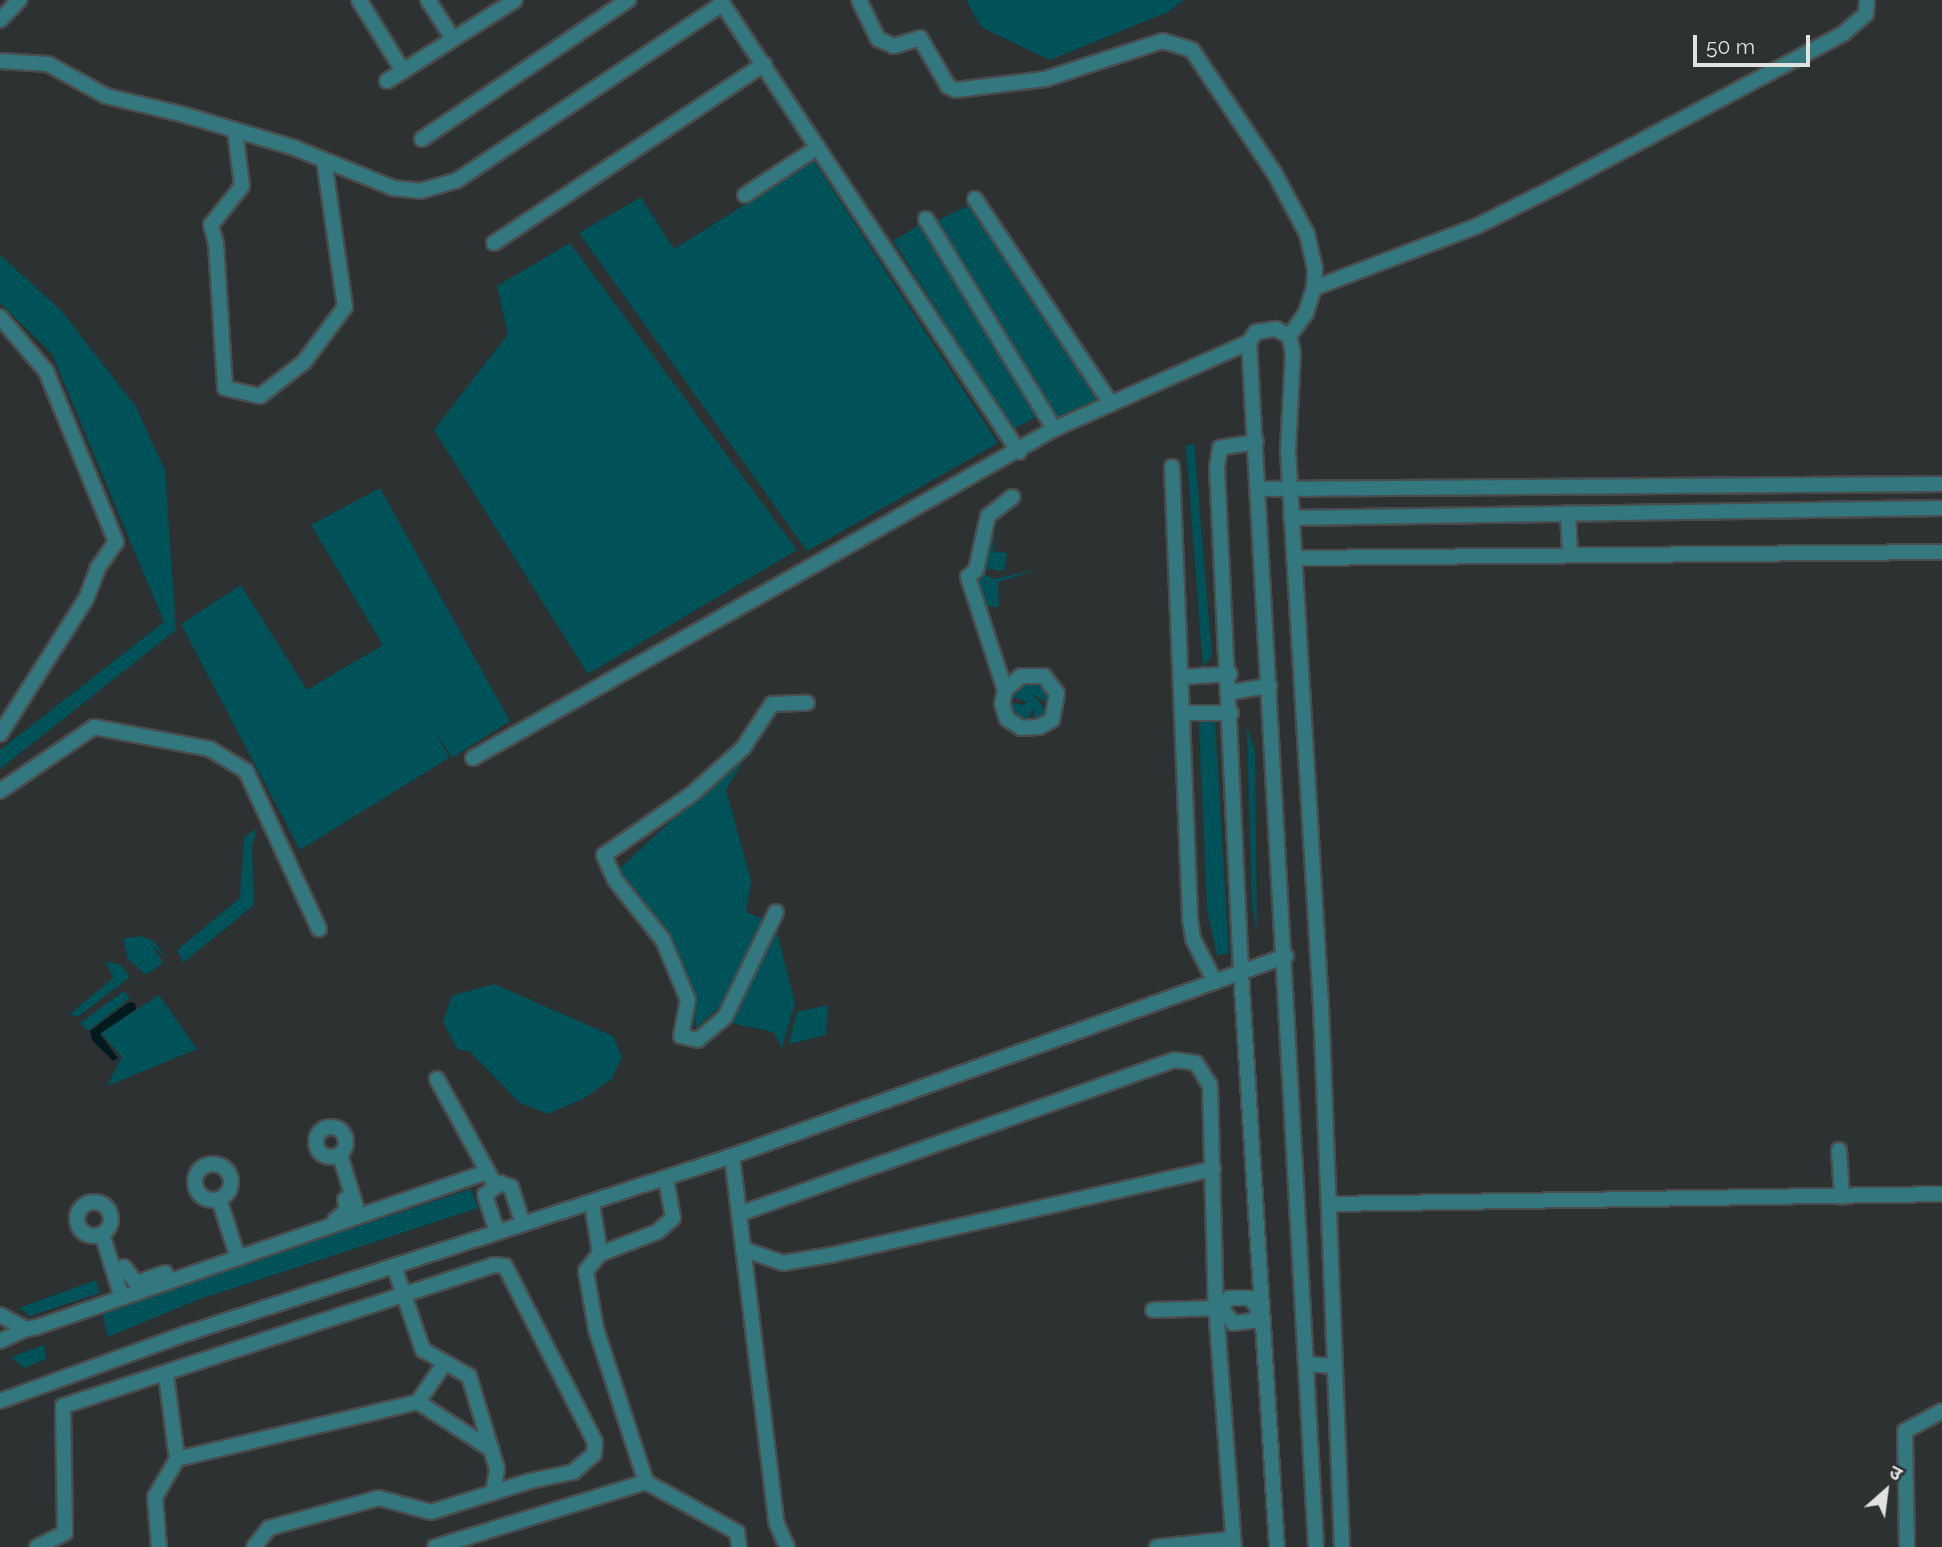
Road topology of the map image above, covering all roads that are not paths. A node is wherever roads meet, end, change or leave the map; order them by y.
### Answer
1 (19, 0) edge
2 (359, 0) edge
3 (428, 0) edge
4 (628, 0) edge
5 (859, 0) edge
6 (1867, 0) edge
7 (507, 2) edge
8 (721, 2) edge
9 (0, 20) edge
10 (453, 40) junction
11 (0, 61) edge
12 (764, 64) junction
13 (403, 71) junction
14 (387, 81) dead end
15 (235, 130) junction
16 (422, 139) dead end
17 (818, 146) junction
18 (324, 160) junction
19 (745, 195) dead end
20 (975, 199) dead end
21 (926, 219) dead end
22 (494, 243) dead end
23 (1314, 288) junction
24 (0, 317) edge
25 (1289, 336) junction
26 (1249, 342) junction
27 (1111, 404) junction
28 (1054, 429) junction
29 (1256, 442) junction
30 (1019, 452) junction
31 (1172, 467) dead end
32 (1942, 484) edge
33 (1259, 489) junction
34 (1290, 489) junction
35 (1012, 497) dead end
36 (1942, 508) edge
37 (1568, 513) junction
38 (1292, 518) junction
39 (1942, 552) edge
40 (1570, 555) junction
41 (1294, 558) junction
42 (1230, 674) junction
43 (1181, 677) junction
44 (1270, 686) junction
45 (1005, 690) dead end
46 (1231, 692) junction
47 (807, 703) dead end
48 (1182, 713) junction
49 (1231, 713) junction
50 (0, 734) edge
51 (473, 758) dead end
52 (0, 791) edge
53 (776, 912) dead end
54 (319, 929) dead end
55 (1286, 956) junction
56 (1241, 972) junction
57 (1215, 982) junction
58 (437, 1079) dead end
59 (1839, 1150) dead end
60 (340, 1155) dead end
61 (732, 1156) junction
62 (1213, 1169) junction
63 (491, 1178) junction
64 (666, 1179) junction
65 (1942, 1194) edge
66 (1842, 1196) junction
67 (219, 1199) dead end
68 (345, 1199) dead end
69 (592, 1203) junction
70 (1329, 1203) junction
71 (738, 1214) junction
72 (358, 1217) junction
73 (523, 1224) junction
74 (497, 1232) junction
75 (102, 1234) dead end
76 (743, 1249) junction
77 (237, 1254) junction
78 (600, 1254) junction
79 (124, 1266) dead end
80 (394, 1266) junction
81 (402, 1295) junction
82 (122, 1298) junction
83 (1218, 1308) junction
84 (1153, 1310) dead end
85 (1261, 1311) junction
86 (0, 1315) edge
87 (26, 1329) junction
88 (0, 1341) edge
89 (444, 1364) junction
90 (1306, 1364) junction
91 (1335, 1366) junction
92 (166, 1375) junction
93 (0, 1401) edge
94 (418, 1402) junction
95 (1942, 1411) edge
96 (492, 1450) junction
97 (177, 1459) junction
98 (646, 1482) junction
99 (493, 1493) junction
100 (62, 1540) edge
101 (1233, 1543) edge
102 (37, 1547) edge
103 (159, 1547) edge
104 (254, 1547) edge
105 (435, 1547) edge
106 (739, 1547) edge
107 (787, 1547) edge
108 (1157, 1547) edge
109 (1277, 1547) edge
110 (1316, 1547) edge
111 (1342, 1547) edge
112 (1907, 1547) edge

1 - 9 street
2 - 13 street
3 - 10 street
4 - 16 street
5 - 23 street
6 - 23 street
7 - 10 street
8 - 12 street
8 - 18 street
10 - 13 street
11 - 15 street
12 - 17 street
12 - 22 street
13 - 14 street
15 - 18 street
15 - 18 street
17 - 19 street
17 - 30 street
20 - 27 street
21 - 28 street
23 - 25 street
24 - 50 street
25 - 26 street
25 - 34 street
26 - 27 street
26 - 29 street
27 - 28 street
28 - 30 street
29 - 33 street
29 - 42 street
30 - 51 street
31 - 43 street
32 - 34 street
33 - 34 street
33 - 44 street
34 - 38 street
35 - 45 street
36 - 37 street
37 - 38 street
37 - 40 street
38 - 41 street
39 - 40 street
40 - 41 street
41 - 70 street
42 - 43 street
42 - 46 street
43 - 48 street
44 - 46 street
44 - 55 street
46 - 49 street
47 - 53 street
48 - 49 street
48 - 57 street
49 - 56 street
52 - 54 street
55 - 56 street
55 - 90 street
56 - 57 street
56 - 85 street
57 - 61 street
58 - 63 street
59 - 66 street
60 - 72 street
61 - 64 street
61 - 71 street
62 - 71 street
62 - 76 street
62 - 83 street
63 - 72 street
63 - 73 street
63 - 74 street
64 - 69 street
64 - 78 street
65 - 66 street
66 - 70 street
67 - 77 street
68 - 77 street
69 - 73 street
69 - 78 street
70 - 91 street
71 - 76 street
72 - 77 street
73 - 74 street
74 - 80 street
75 - 82 street
76 - 107 street
77 - 79 street
77 - 82 street
78 - 98 street
80 - 81 street
80 - 93 street
81 - 89 street
81 - 92 street
81 - 99 street
82 - 87 street
83 - 84 street
83 - 85 street
83 - 85 street
83 - 101 street
85 - 109 street
86 - 87 street
87 - 88 street
89 - 94 street
89 - 96 street
90 - 91 street
90 - 110 street
91 - 111 street
92 - 97 street
92 - 100 street
94 - 96 street
94 - 97 street
95 - 112 street
96 - 99 street
97 - 103 street
98 - 105 street
98 - 106 street
99 - 104 street
100 - 102 street
101 - 108 street

